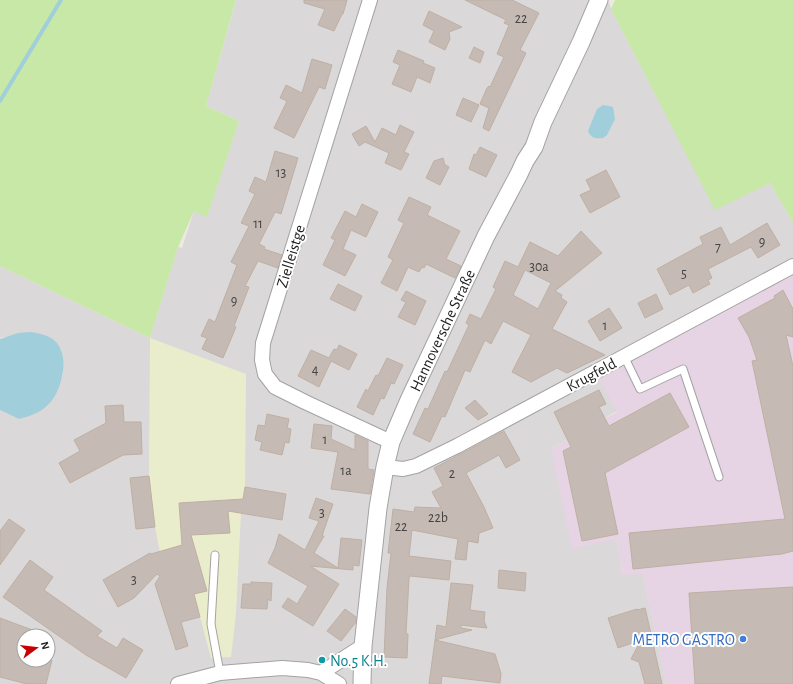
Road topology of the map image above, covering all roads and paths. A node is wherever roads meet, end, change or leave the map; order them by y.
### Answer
1 (370, 0) edge
2 (599, 0) edge
3 (793, 266) edge
4 (624, 356) junction
5 (391, 442) junction
6 (385, 467) junction
7 (719, 477) dead end
8 (215, 554) dead end
9 (363, 646) junction
10 (220, 673) junction
11 (321, 673) junction
12 (178, 684) edge
13 (339, 684) edge
14 (362, 684) edge

1 - 5 street, Zielleistge
2 - 5 street, Hannoversche Straße
3 - 4 street, Krugfeld
4 - 6 street, Krugfeld
4 - 7 lane
5 - 6 street, Hannoversche Straße
6 - 9 street, Hannoversche Straße
8 - 10 lane
9 - 11 street
9 - 14 street, Hannoversche Straße
10 - 11 street
10 - 12 street
11 - 13 street

